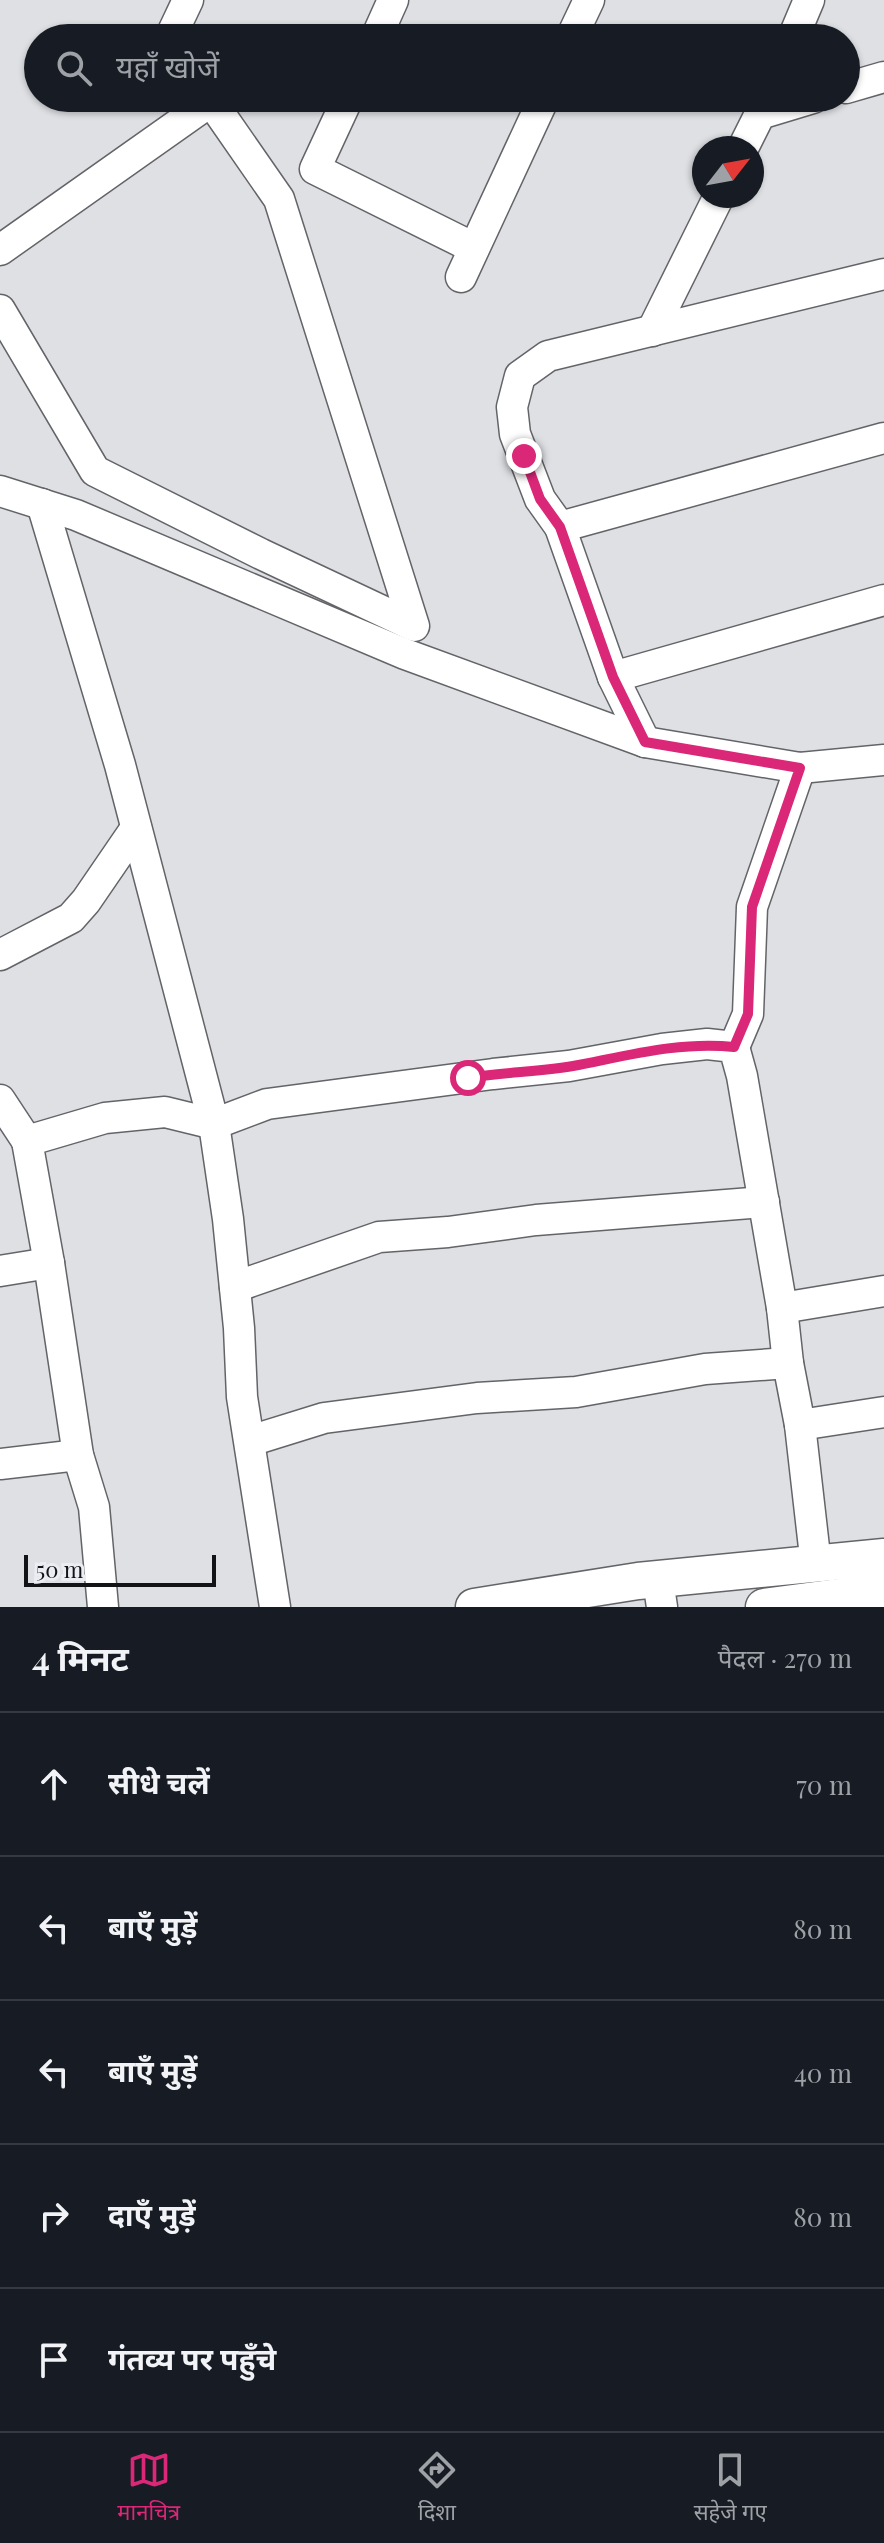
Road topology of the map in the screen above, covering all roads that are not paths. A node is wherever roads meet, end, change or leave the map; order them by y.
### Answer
1 (188, 0) edge
2 (393, 0) edge
3 (589, 0) edge
4 (809, 0) edge
5 (177, 24) edge
6 (382, 24) edge
7 (578, 24) edge
8 (799, 24) edge
9 (884, 77) edge
10 (860, 84) edge
11 (195, 112) edge
12 (219, 112) edge
13 (341, 112) edge
14 (537, 112) edge
15 (760, 112) edge
16 (749, 136) edge
17 (713, 208) edge
18 (474, 248) junction
19 (0, 250) edge
20 (884, 274) edge
21 (461, 277) dead end
22 (0, 310) edge
23 (652, 331) junction
24 (884, 438) edge
25 (0, 491) edge
26 (42, 504) junction
27 (560, 527) junction
28 (261, 554) junction
29 (249, 589) junction
30 (884, 600) edge
31 (613, 677) junction
32 (645, 742) junction
33 (884, 760) edge
34 (800, 768) junction
35 (136, 828) junction
36 (0, 955) edge
37 (734, 1047) junction
38 (0, 1100) edge
39 (214, 1124) junction
40 (27, 1141) junction
41 (764, 1202) junction
42 (49, 1263) junction
43 (0, 1271) edge
44 (235, 1287) junction
45 (884, 1291) edge
46 (782, 1308) junction
47 (788, 1363) junction
48 (884, 1412) edge
49 (800, 1425) junction
50 (250, 1441) junction
51 (78, 1455) junction
52 (0, 1464) edge
53 (884, 1557) edge
54 (816, 1565) junction
55 (884, 1591) edge
56 (660, 1593) edge
57 (103, 1607) edge
58 (275, 1607) edge
59 (474, 1607) edge
60 (764, 1607) edge

1 - 5 street
2 - 6 street
3 - 7 street
4 - 8 street
9 - 10 street
11 - 19 street
12 - 28 street
13 - 18 street
14 - 18 street
15 - 16 street
17 - 23 street
18 - 21 street
20 - 23 street
22 - 28 street
23 - 27 street
24 - 27 street
25 - 26 street
26 - 29 street
26 - 35 street
27 - 31 street
28 - 29 street
29 - 32 street
30 - 31 street
31 - 32 street
32 - 34 street
33 - 34 street
34 - 37 street
35 - 36 street
35 - 39 street
37 - 39 street
37 - 41 street
38 - 40 street
39 - 40 street
39 - 44 street
40 - 42 street
41 - 44 street
41 - 46 street
42 - 43 street
42 - 51 street
44 - 50 street
45 - 46 street
46 - 47 street
47 - 49 street
47 - 50 street
48 - 49 street
49 - 54 street
50 - 58 street
51 - 52 street
51 - 57 street
53 - 54 street
54 - 56 street
55 - 60 street
56 - 59 street

